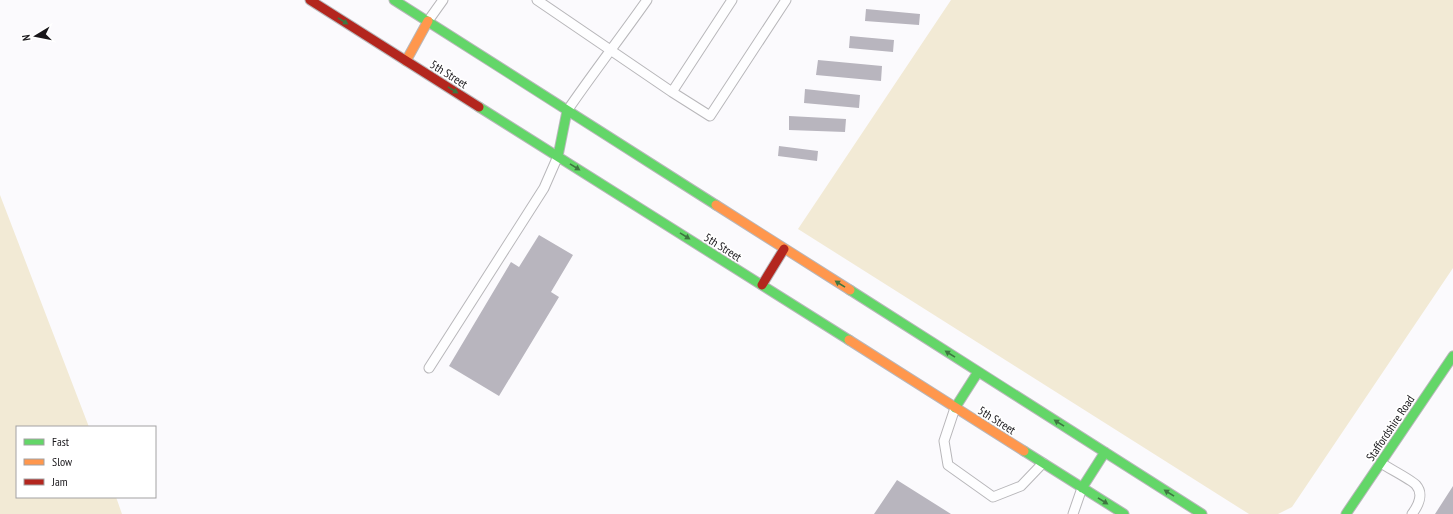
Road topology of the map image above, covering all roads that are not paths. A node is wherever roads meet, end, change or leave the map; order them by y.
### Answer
1 (310, 0) edge
2 (394, 0) edge
3 (443, 0) edge
4 (537, 0) edge
5 (647, 0) edge
6 (732, 0) edge
7 (786, 0) edge
8 (428, 21) junction
9 (612, 50) junction
10 (406, 60) junction
11 (672, 92) junction
12 (567, 111) junction
13 (558, 156) junction
14 (784, 249) junction
15 (762, 285) junction
16 (1453, 356) edge
17 (429, 368) dead end
18 (978, 372) junction
19 (955, 408) junction
20 (1105, 452) junction
21 (1044, 463) junction
22 (1381, 463) junction
23 (1082, 488) junction
24 (1073, 514) edge
25 (1124, 514) edge
26 (1202, 514) edge
27 (1347, 514) edge
28 (1412, 514) edge

1 -> 10 main road, 5th Street
2 - 8 main road
3 - 8 lane
4 - 9 lane
5 - 9 lane
6 - 11 lane
7 - 11 lane
8 - 10 main road
8 - 12 main road
9 - 11 lane
9 - 12 lane
10 -> 13 main road, 5th Street
12 - 13 main road
12 - 14 main road
13 -> 15 main road, 5th Street
13 - 17 lane
14 - 15 main road
18 -> 14 main road
15 - 19 main road, 5th Street
16 - 22 main road, Staffordshire Road
18 - 19 main road
20 -> 18 main road
19 - 21 main road, 5th Street
19 - 21 lane
20 - 23 main road
26 -> 20 main road
21 - 23 main road, 5th Street
22 - 27 main road, Staffordshire Road
22 - 28 lane
23 - 24 lane
23 -> 25 main road, 5th Street

